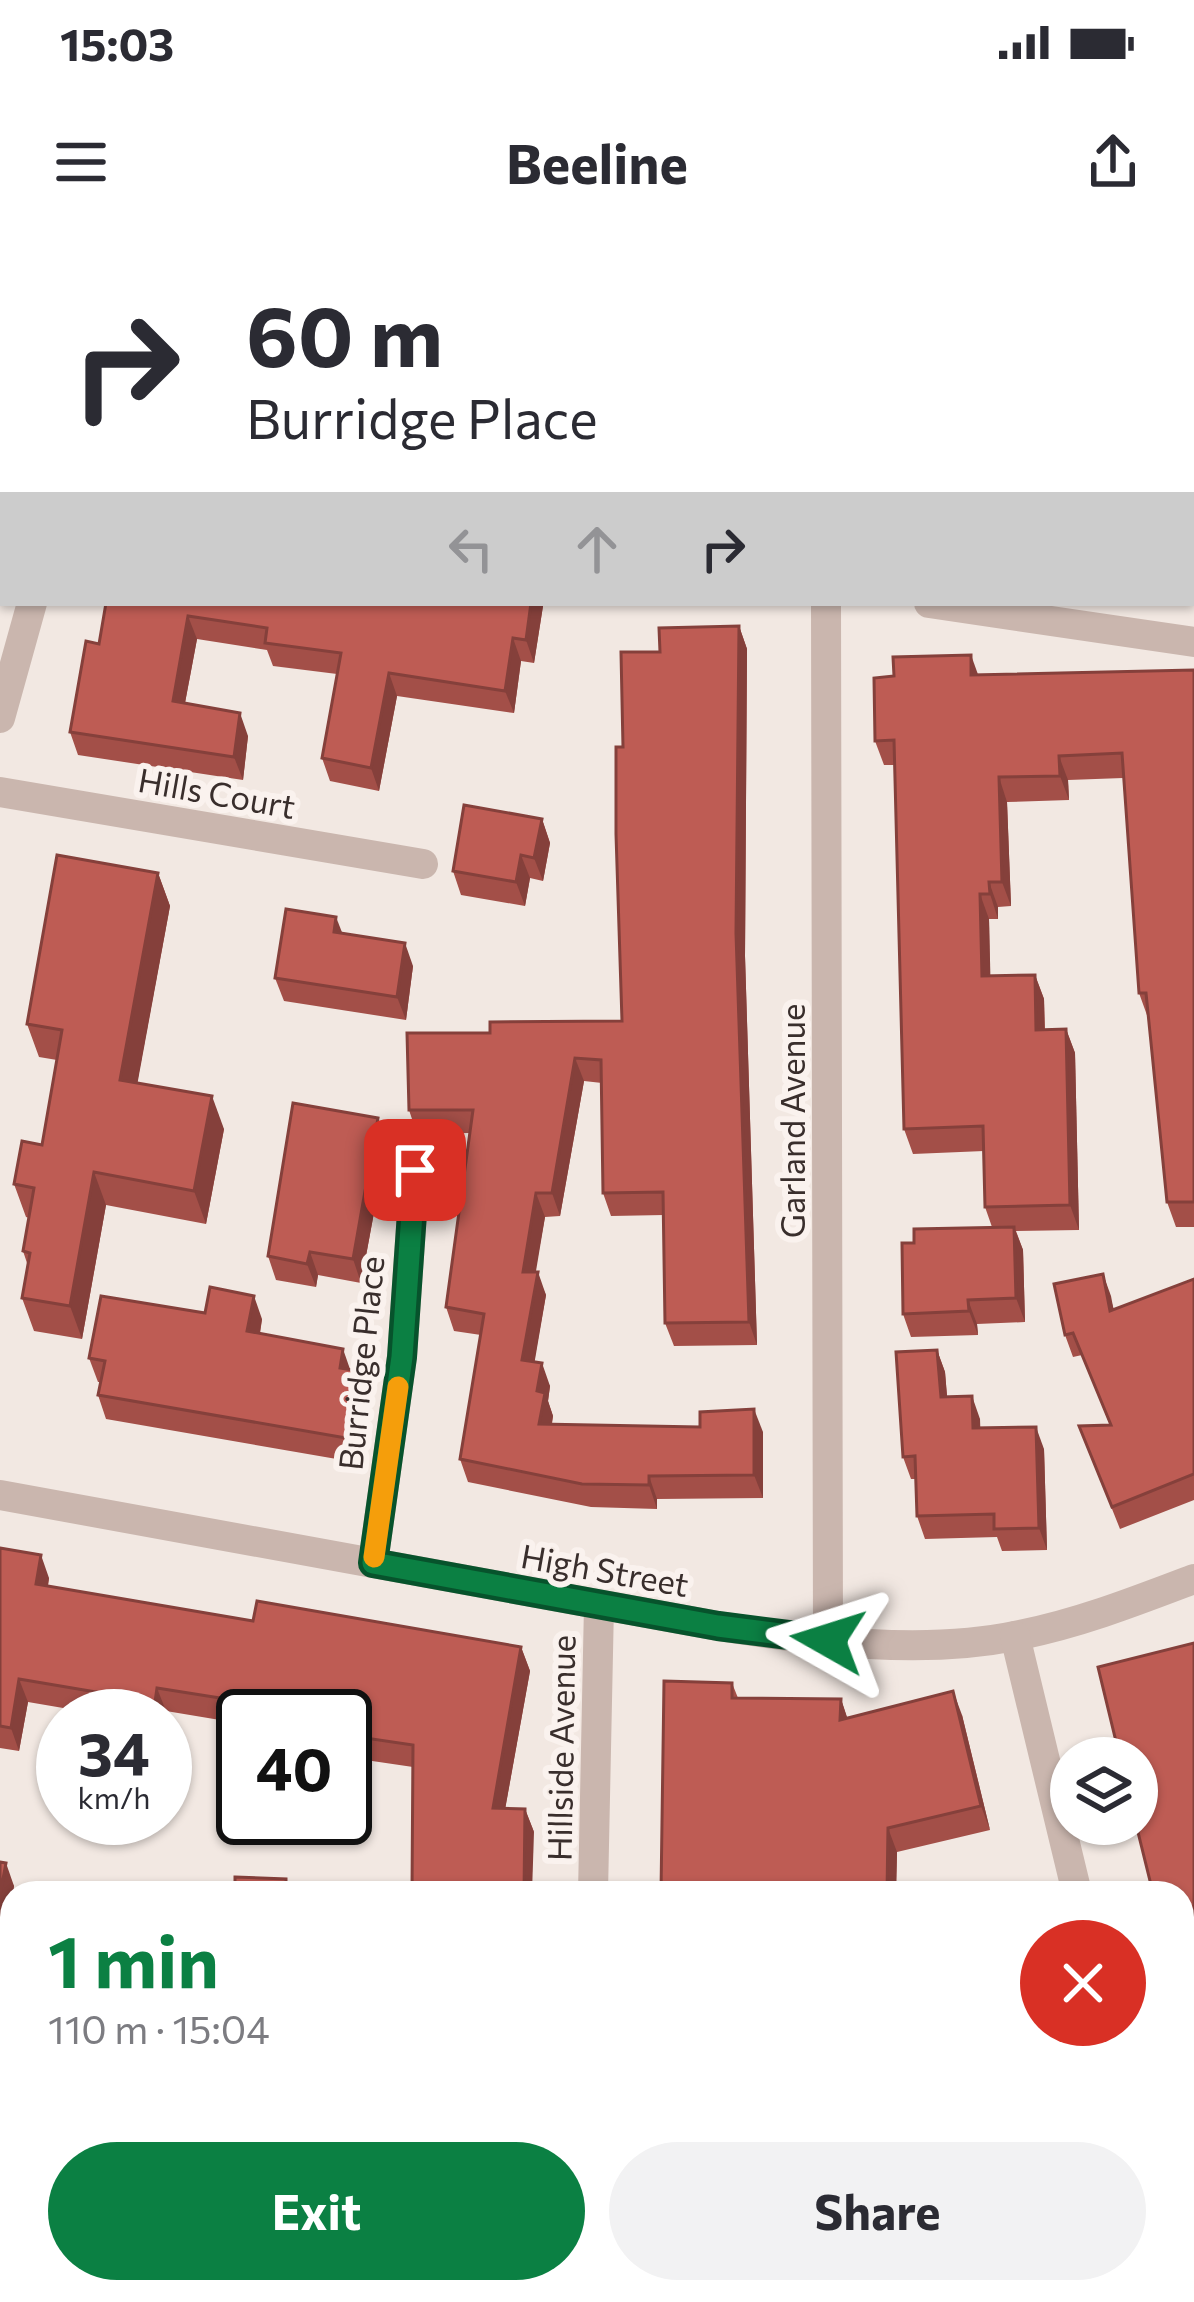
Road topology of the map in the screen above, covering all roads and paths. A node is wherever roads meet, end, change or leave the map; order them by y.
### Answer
1 (31, 606) edge
2 (826, 606) edge
3 (949, 606) edge
4 (1194, 642) edge
5 (0, 718) edge
6 (0, 791) edge
7 (423, 863) dead end
8 (415, 1170) dead end
9 (0, 1495) edge
10 (373, 1563) junction
11 (1194, 1579) edge
12 (599, 1605) junction
13 (1015, 1636) junction
14 (828, 1640) junction
15 (593, 1881) edge
16 (1075, 1881) edge

1 - 5 street
2 - 14 street, Garland Avenue
3 - 4 street
6 - 7 street, Hills Court
8 - 10 street, Burridge Place
9 - 10 street, High Street
10 - 12 street, High Street
11 - 13 street, High Street
12 - 14 street, High Street
12 - 15 street, Hillside Avenue
13 - 14 street, High Street
13 - 16 street

